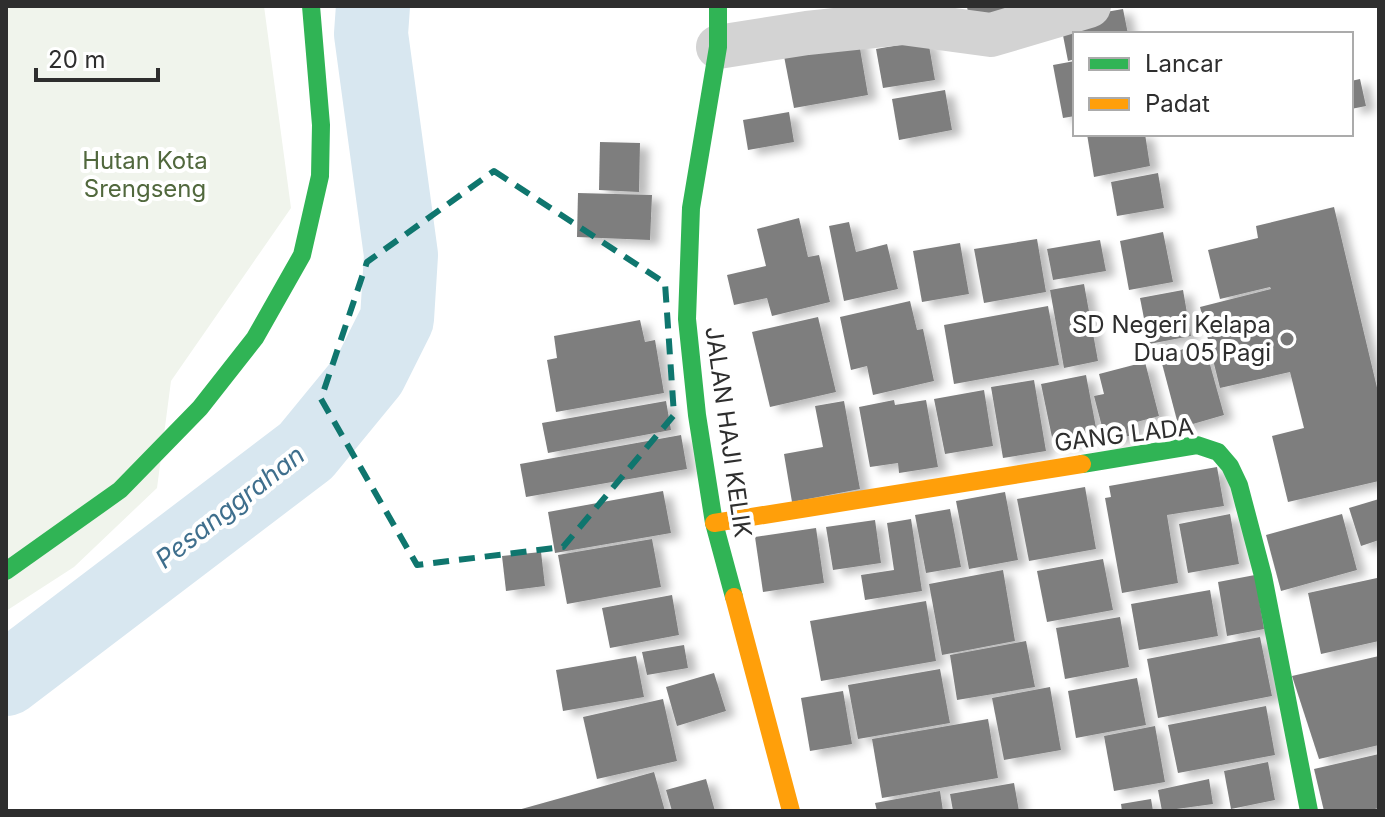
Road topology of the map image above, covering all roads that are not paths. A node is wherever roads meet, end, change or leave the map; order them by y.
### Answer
1 (311, 6) edge
2 (1089, 6) edge
3 (718, 21) edge
4 (714, 523) junction
5 (6, 571) edge
6 (791, 811) edge
7 (1309, 811) edge

1 - 5 street
2 - 3 street
3 - 4 street, JALAN HAJI KELIK
4 - 6 street, JALAN HAJI KELIK
4 - 7 street, GANG LADA

